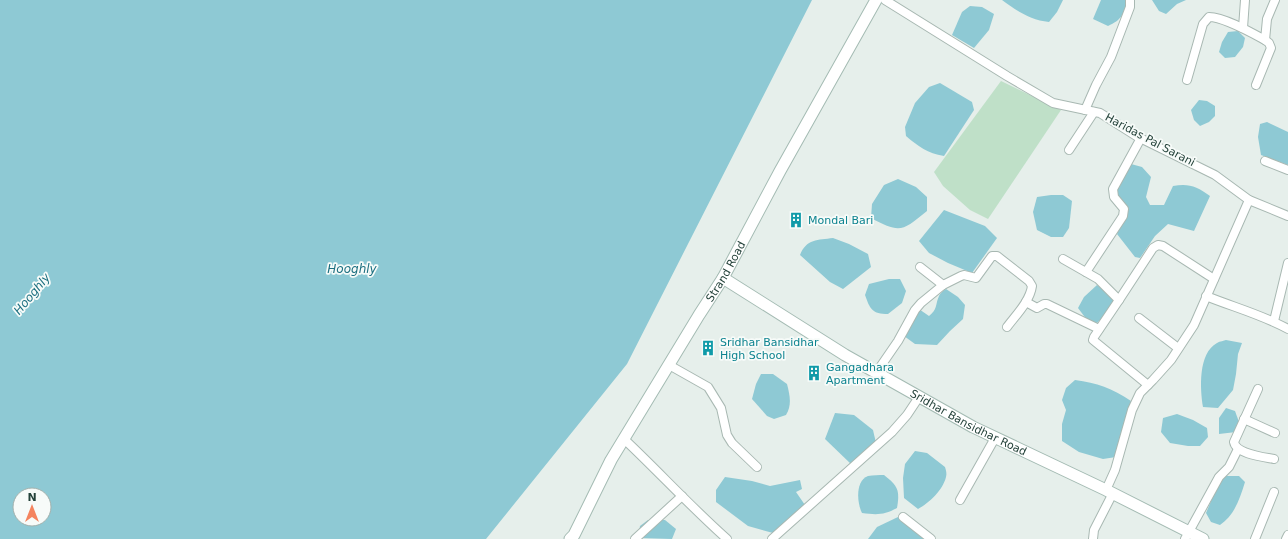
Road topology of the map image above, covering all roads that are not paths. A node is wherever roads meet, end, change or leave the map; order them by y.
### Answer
1 (876, 0) edge
2 (885, 0) edge
3 (1130, 0) edge
4 (1245, 0) edge
5 (1275, 0) edge
6 (1243, 28) junction
7 (1265, 40) junction
8 (1187, 80) dead end
9 (1256, 85) dead end
10 (1085, 110) junction
11 (1094, 112) junction
12 (1141, 138) junction
13 (1069, 150) dead end
14 (1265, 161) dead end
15 (1288, 170) edge
16 (1249, 200) junction
17 (1288, 216) edge
18 (1063, 259) dead end
19 (1288, 263) edge
20 (920, 266) dead end
21 (1086, 272) junction
22 (723, 278) junction
23 (1214, 278) junction
24 (942, 285) junction
25 (1206, 296) junction
26 (1120, 300) junction
27 (1026, 302) junction
28 (1139, 318) dead end
29 (1274, 322) junction
30 (1007, 328) dead end
31 (1099, 329) junction
32 (1288, 329) edge
33 (1178, 348) junction
34 (669, 365) junction
35 (876, 373) junction
36 (1148, 385) junction
37 (1258, 389) dead end
38 (919, 397) junction
39 (1244, 419) junction
40 (1275, 433) dead end
41 (995, 438) junction
42 (624, 439) junction
43 (1238, 449) junction
44 (1274, 459) dead end
45 (757, 467) dead end
46 (1109, 492) junction
47 (1274, 492) dead end
48 (682, 496) junction
49 (960, 500) dead end
50 (903, 517) dead end
51 (1187, 535) edge
52 (1288, 535) edge
53 (574, 538) edge
54 (635, 539) edge
55 (727, 539) edge
56 (772, 539) edge
57 (931, 539) edge
58 (1093, 539) edge
59 (1203, 539) edge
60 (1255, 539) edge
61 (1286, 539) edge

1 - 22 street, Strand Road
2 - 10 street, Haridas Pal Sarani
3 - 10 street
4 - 6 street
5 - 7 street
6 - 7 street
6 - 8 street
7 - 9 street
10 - 11 street, Haridas Pal Sarani
11 - 12 street, Haridas Pal Sarani
11 - 13 street
12 - 16 street, Haridas Pal Sarani
12 - 21 street
14 - 15 street
16 - 17 street, Haridas Pal Sarani
16 - 23 street
18 - 21 street
19 - 29 street
20 - 24 street
21 - 26 street
22 - 34 street, Strand Road
22 - 35 street, Sridhar Bansidhar Road
23 - 25 street
23 - 26 street
24 - 27 street
24 - 35 street
25 - 29 street
25 - 33 street
26 - 31 street
27 - 30 street
27 - 31 street
28 - 33 street
29 - 32 street
31 - 36 street
33 - 36 street
34 - 42 street, Strand Road
34 - 45 street
35 - 38 street, Sridhar Bansidhar Road
36 - 46 street
37 - 39 street
38 - 41 street, Sridhar Bansidhar Road
38 - 56 street
39 - 40 street
39 - 43 street
41 - 46 street, Sridhar Bansidhar Road
41 - 49 street
42 - 48 street
42 - 53 street, Strand Road
43 - 44 street
43 - 51 street
46 - 51 street, Sridhar Bansidhar Road
46 - 58 street
47 - 60 street
48 - 54 street
48 - 55 street
50 - 57 street
51 - 59 street, Sridhar Bansidhar Road
52 - 61 street

